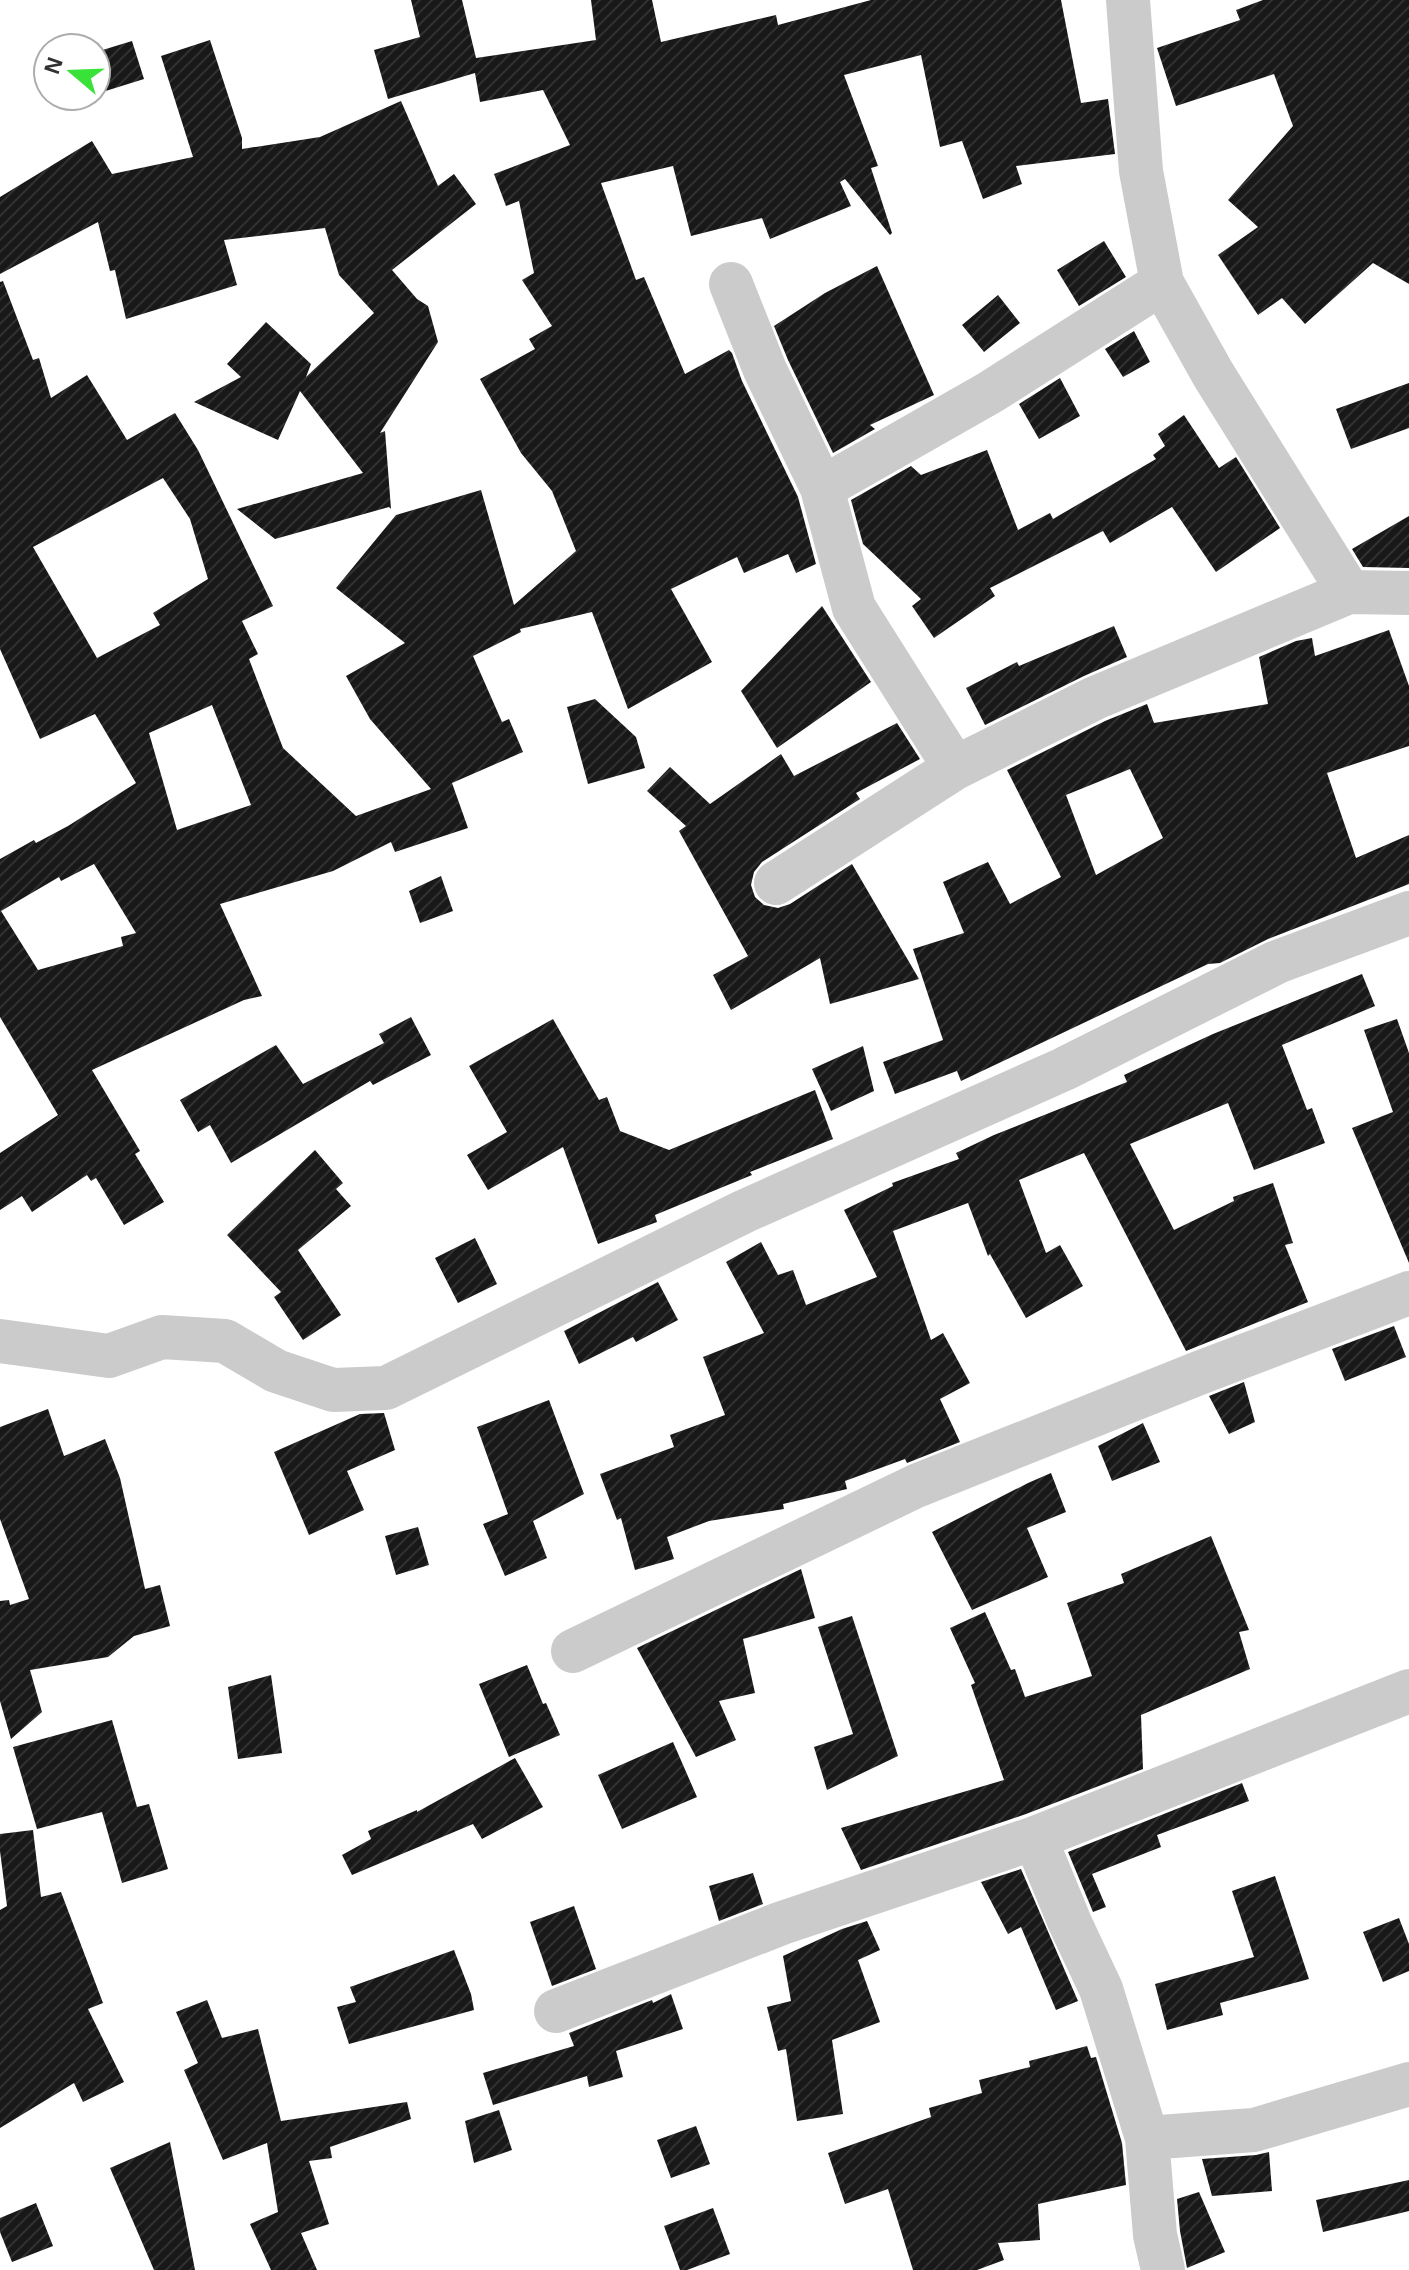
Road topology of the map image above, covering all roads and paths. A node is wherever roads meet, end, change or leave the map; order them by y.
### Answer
1 (1128, 0) edge
2 (1162, 283) junction
3 (731, 284) dead end
4 (822, 488) junction
5 (1349, 592) junction
6 (1409, 593) edge
7 (955, 768) junction
8 (776, 883) dead end
9 (1409, 913) edge
10 (1409, 1293) edge
11 (0, 1341) edge
12 (573, 1651) dead end
13 (1409, 1691) edge
14 (1035, 1838) junction
15 (556, 2011) dead end
16 (1409, 2084) edge
17 (1147, 2138) junction
18 (1163, 2270) edge

1 - 2 street
2 - 4 street
2 - 5 street
3 - 4 street
4 - 7 street
5 - 6 street
5 - 7 street
7 - 8 street
9 - 11 street
10 - 12 street
13 - 14 street
14 - 15 street
14 - 17 street
16 - 17 street
17 - 18 street

